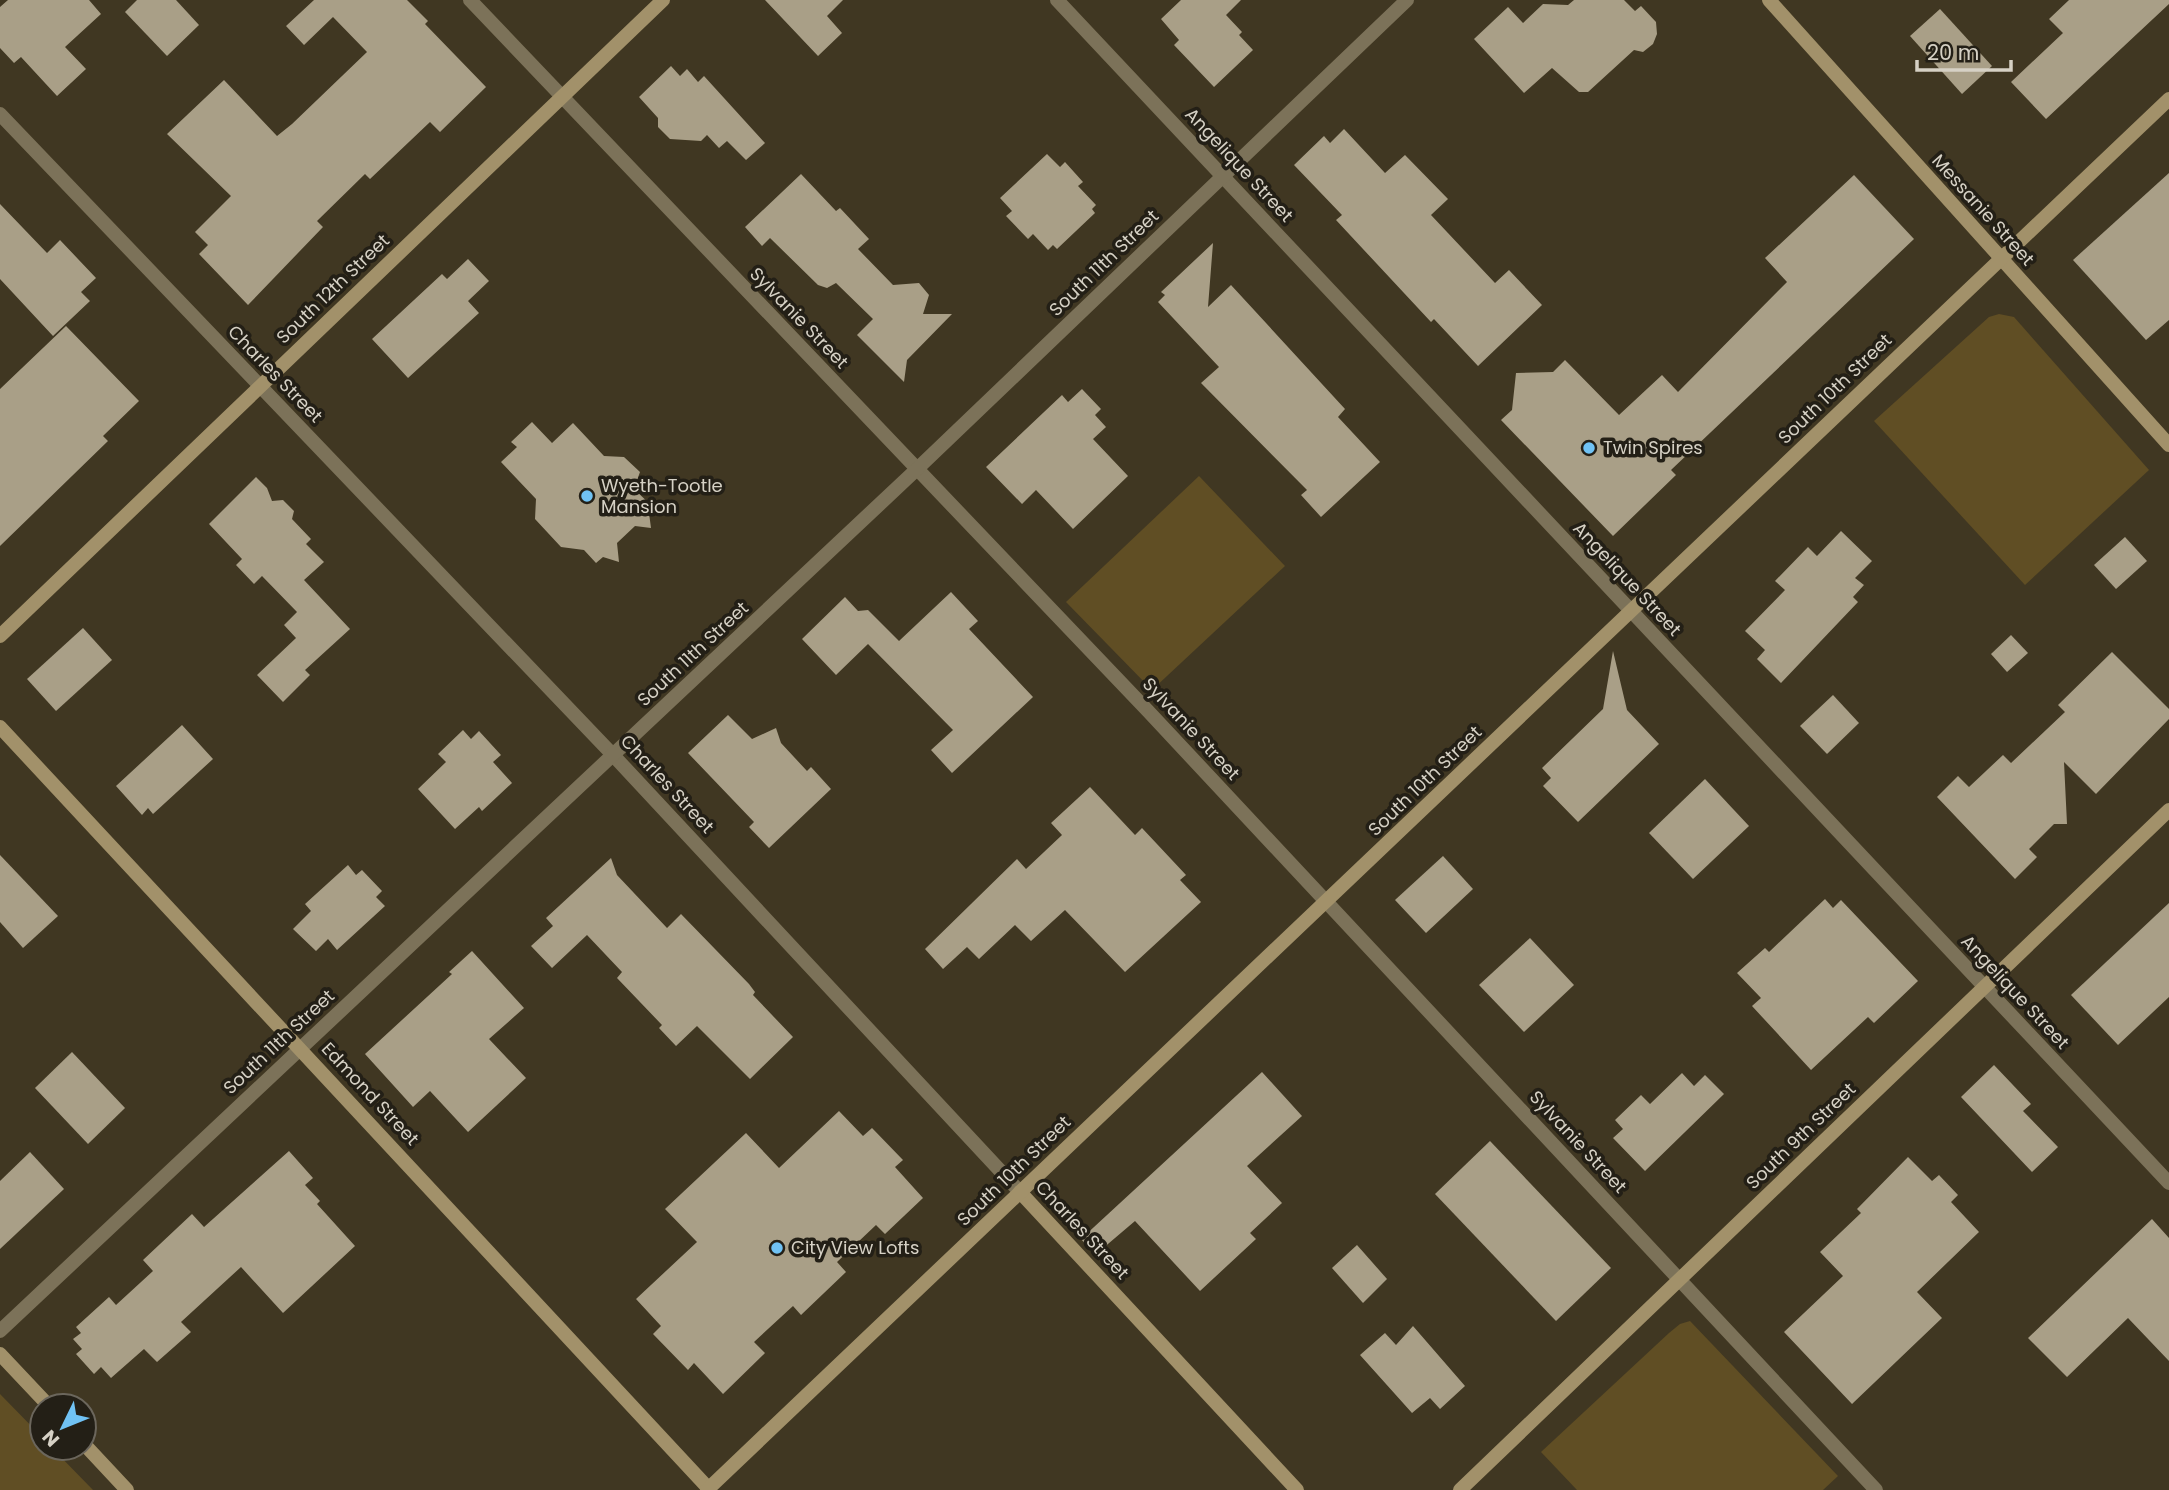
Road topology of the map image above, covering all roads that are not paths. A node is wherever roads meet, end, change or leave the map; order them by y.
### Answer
1 (470, 0) edge
2 (663, 0) edge
3 (1057, 0) edge
4 (1408, 0) edge
5 (1769, 0) edge
6 (562, 97) junction
7 (2169, 99) edge
8 (0, 114) edge
9 (1223, 176) junction
10 (2000, 258) junction
11 (259, 386) junction
12 (2169, 444) edge
13 (917, 469) junction
14 (1630, 611) junction
15 (0, 636) edge
16 (0, 727) edge
17 (614, 755) junction
18 (2169, 810) edge
19 (1326, 901) junction
20 (1983, 987) junction
21 (301, 1047) junction
22 (2169, 1183) edge
23 (1020, 1192) junction
24 (1679, 1279) junction
25 (0, 1331) edge
26 (0, 1354) edge
27 (36, 1392) edge
28 (98, 1459) edge
29 (708, 1489) edge
30 (127, 1490) edge
31 (1297, 1490) edge
32 (1460, 1490) edge
33 (1877, 1490) edge

1 - 6 street, Sylvanie Street
2 - 6 main road, South 12th Street
3 - 9 street, Angelique Street
4 - 9 street, South 11th Street
5 - 10 main road, Messanie Street
6 - 11 main road, South 12th Street
6 - 13 street, Sylvanie Street
7 - 10 main road, South 10th Street
8 - 11 street, Charles Street
9 - 13 street, South 11th Street
9 - 14 street, Angelique Street
10 - 12 main road, Messanie Street
10 - 14 main road, South 10th Street
11 - 15 main road, South 12th Street
11 - 17 street, Charles Street
13 - 17 street, South 11th Street
13 - 19 street, Sylvanie Street
14 - 19 main road, South 10th Street
14 - 20 street, Angelique Street
16 - 21 main road, Edmond Street
17 - 21 street, South 11th Street
17 - 23 street, Charles Street
18 - 20 main road, South 9th Street
19 - 23 main road, South 10th Street
19 - 24 street, Sylvanie Street
20 - 22 street, Angelique Street
20 - 24 main road, South 9th Street
21 - 25 street, South 11th Street
21 - 29 main road, Edmond Street
23 - 29 main road, South 10th Street
23 - 31 main road, Charles Street
24 - 32 main road, South 9th Street
24 - 33 street, Sylvanie Street
26 - 27 main road
28 - 30 main road

